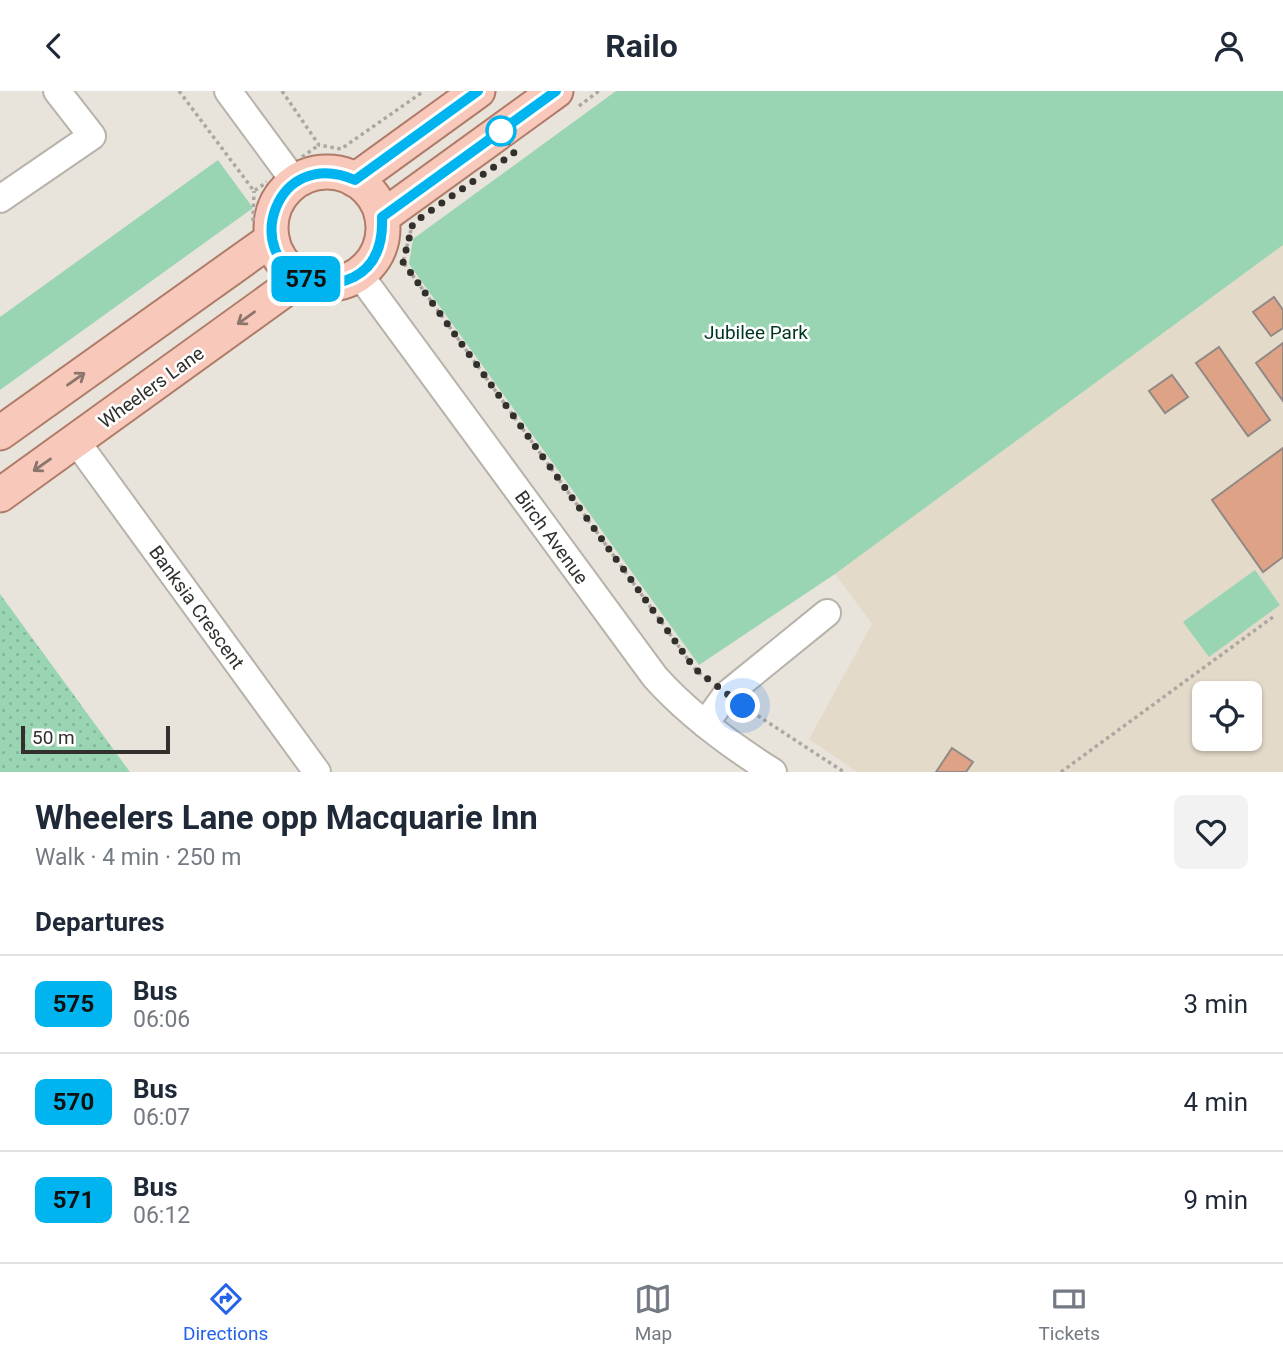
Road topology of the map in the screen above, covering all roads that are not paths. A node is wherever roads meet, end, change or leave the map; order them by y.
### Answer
1 (57, 91) edge
2 (228, 91) edge
3 (478, 91) edge
4 (567, 99) edge
5 (355, 180) junction
6 (295, 182) junction
7 (0, 199) edge
8 (397, 220) junction
9 (272, 239) junction
10 (359, 274) junction
11 (301, 278) junction
12 (0, 433) edge
13 (76, 441) junction
14 (0, 495) edge
15 (827, 613) dead end
16 (705, 724) junction
17 (758, 768) edge
18 (317, 772) edge

1 - 7 street
2 - 6 street
3 - 5 main road
4 - 8 main road
5 - 6 main road
5 - 8 main road
6 - 9 main road
8 - 10 main road
9 - 11 main road
12 -> 9 main road
10 - 11 main road
10 - 16 street, Birch Avenue
11 -> 13 main road, Wheelers Lane
13 -> 14 main road, Wheelers Lane
13 - 18 street, Banksia Crescent
15 - 16 street
16 - 17 street, Birch Avenue

